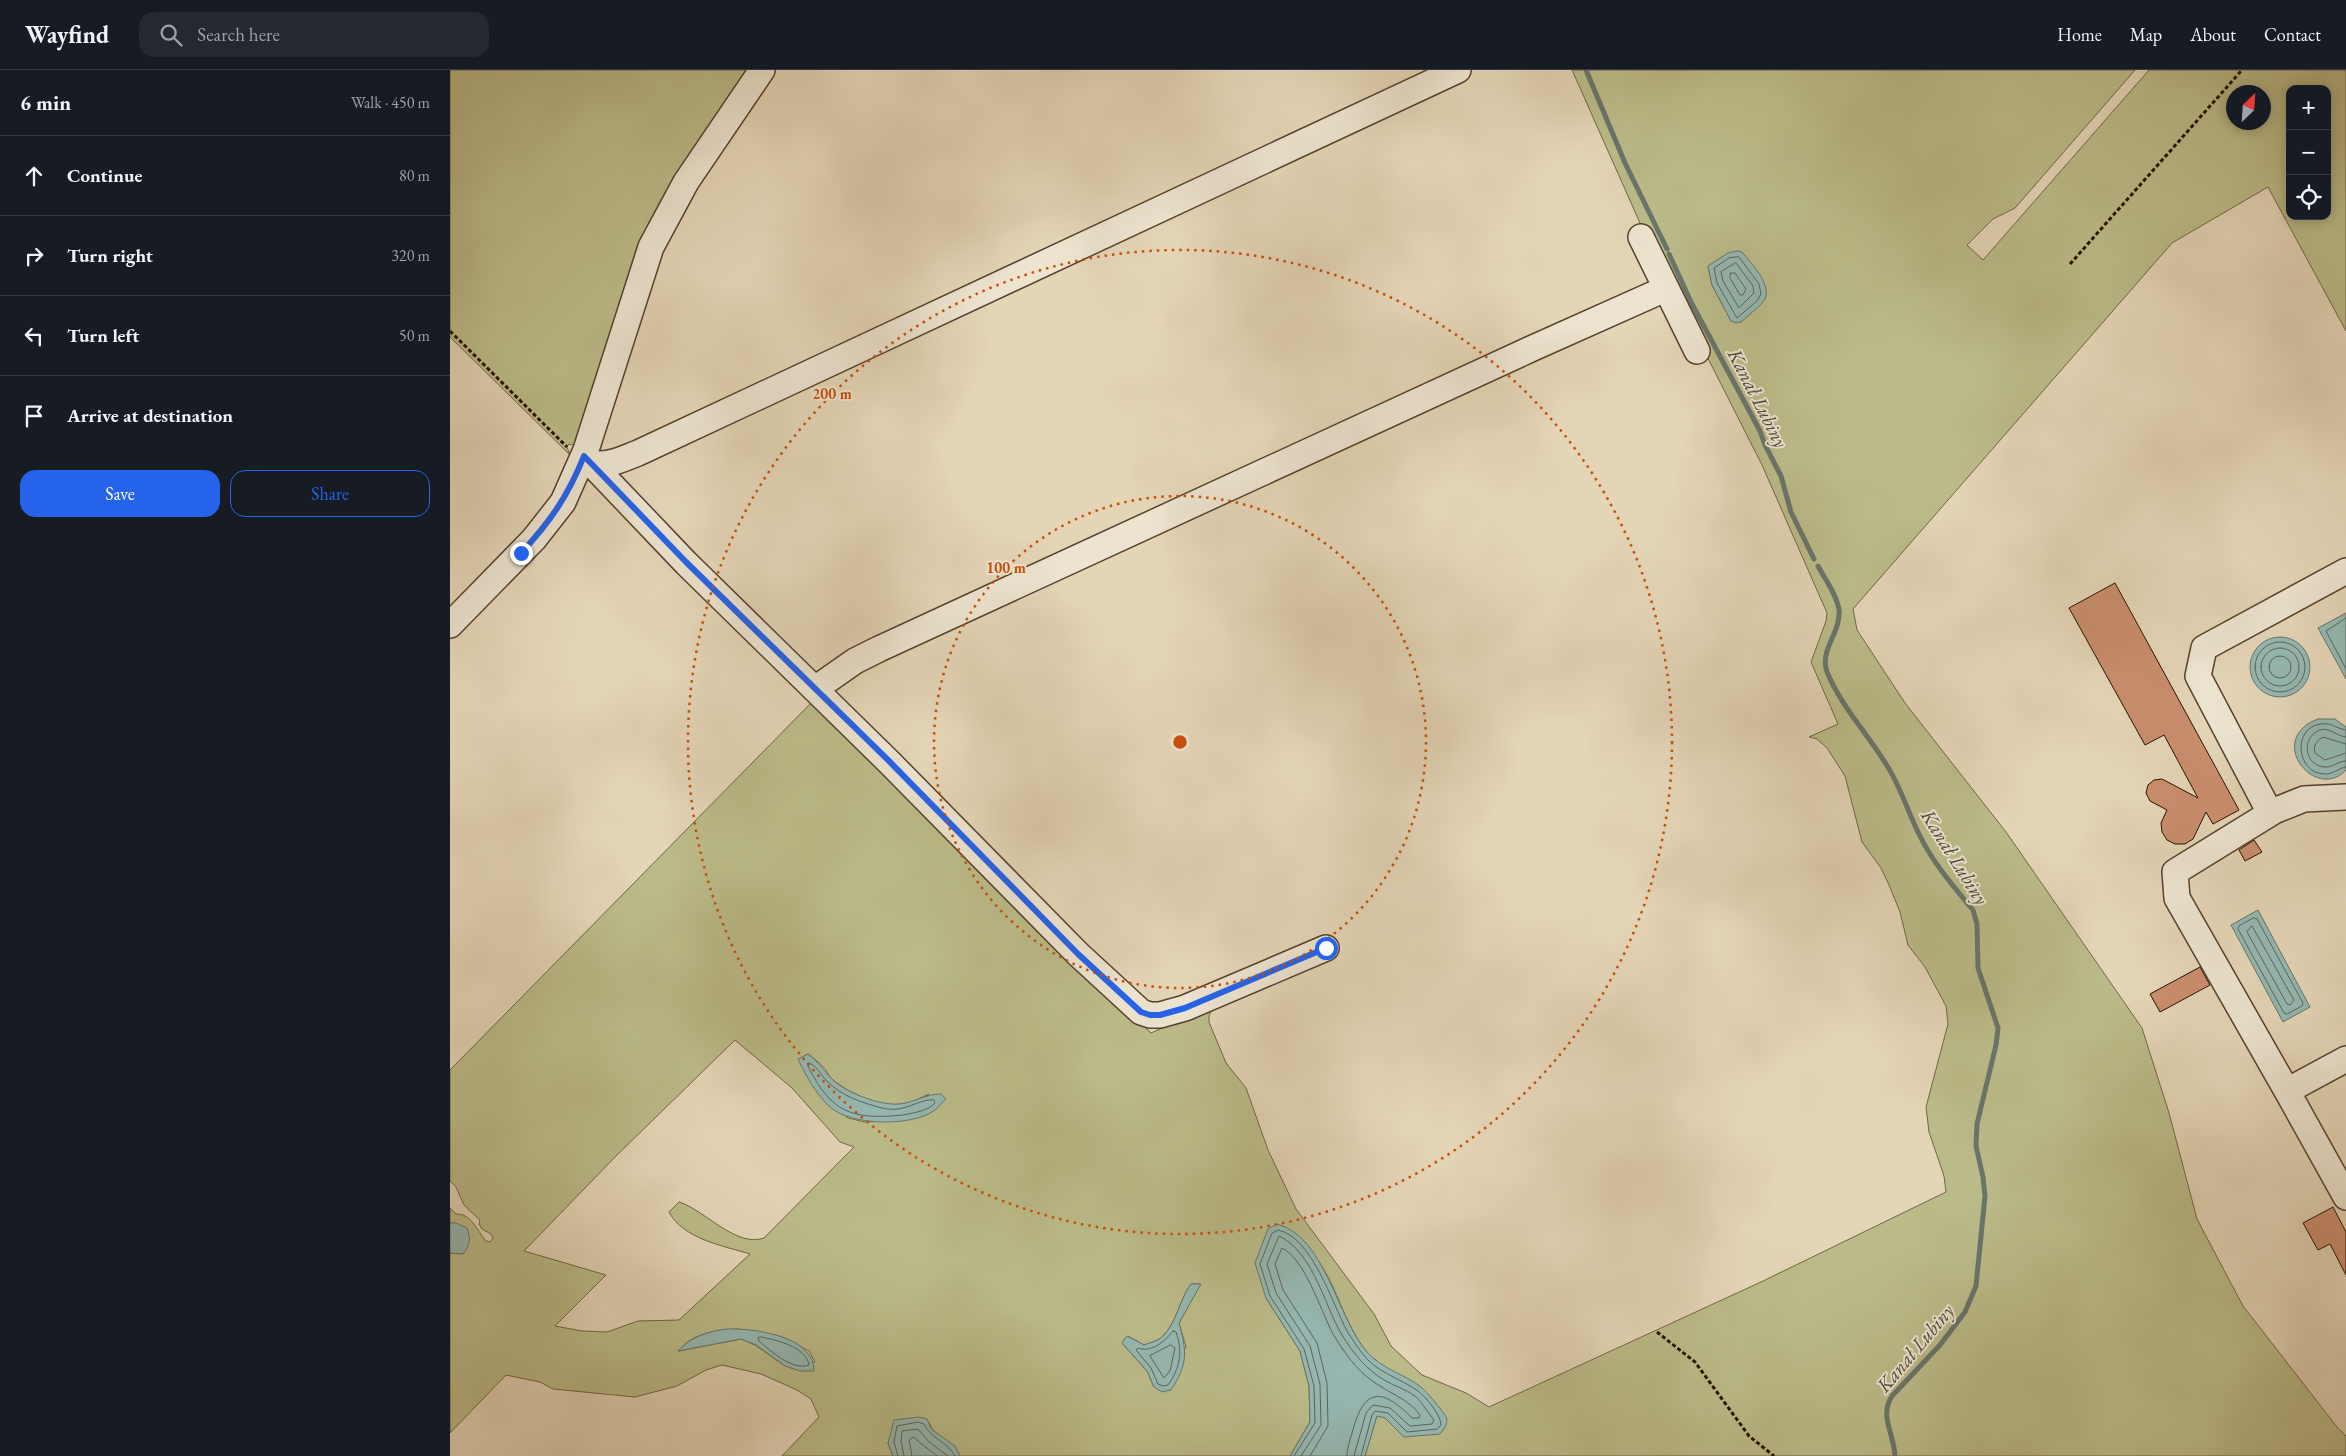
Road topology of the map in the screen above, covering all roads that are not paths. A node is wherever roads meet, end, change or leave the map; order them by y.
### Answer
1 (762, 70) edge
2 (1458, 70) edge
3 (1641, 237) dead end
4 (1665, 289) junction
5 (1697, 351) dead end
6 (585, 460) junction
7 (2346, 571) edge
8 (450, 625) edge
9 (815, 689) junction
10 (2346, 797) edge
11 (2270, 814) junction
12 (1326, 948) dead end
13 (1141, 1012) junction
14 (1159, 1030) dead end
15 (2346, 1059) edge
16 (2287, 1091) junction
17 (2346, 1197) edge

1 - 6 street
2 - 6 street
3 - 4 street
4 - 5 street
4 - 9 street
6 - 8 street
6 - 9 street
7 - 11 street
9 - 13 street
10 - 11 street
11 - 16 street
12 - 13 street
13 - 14 street
15 - 16 street
16 - 17 street

